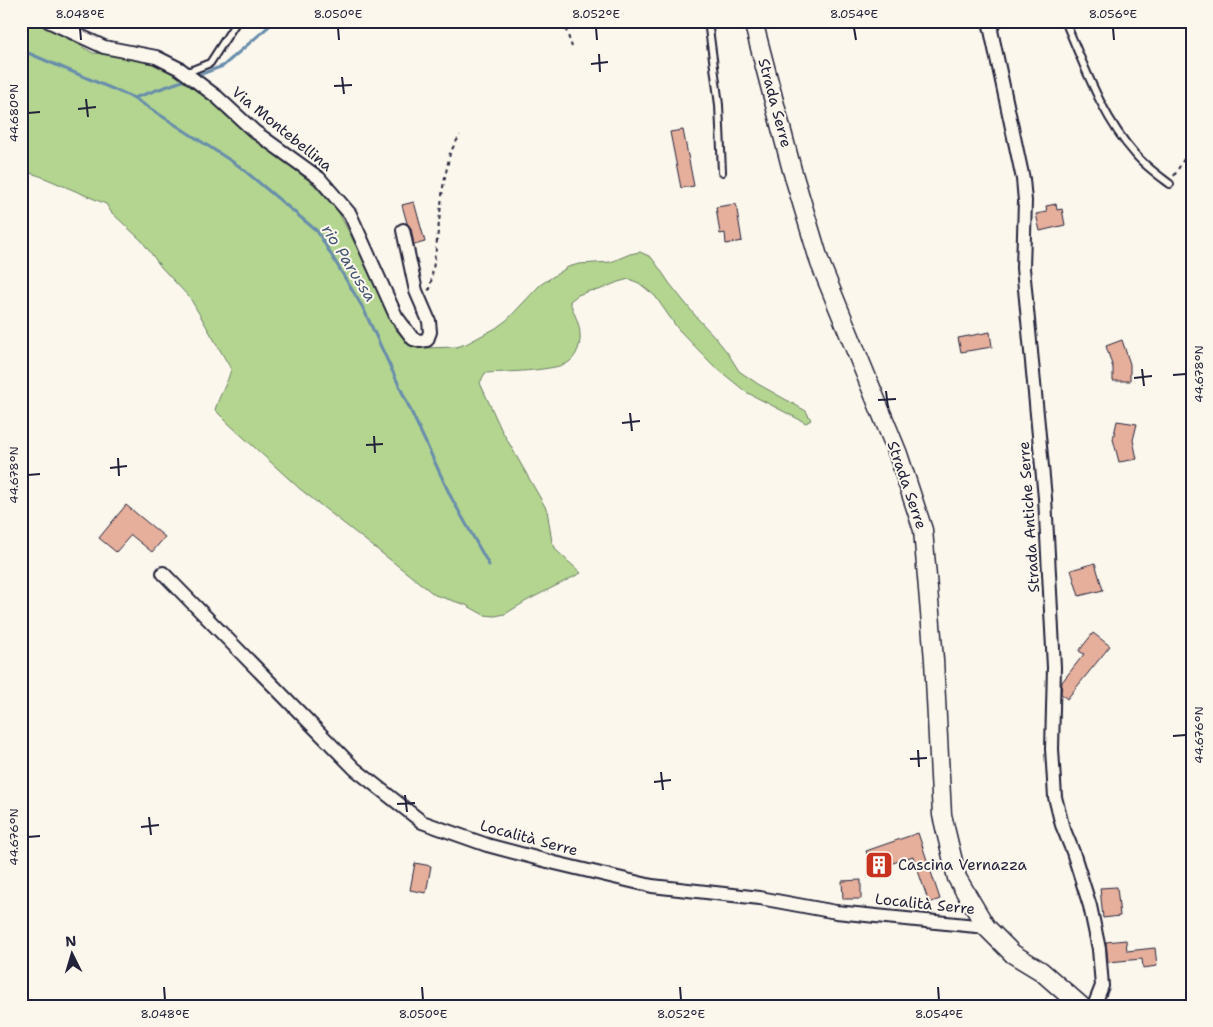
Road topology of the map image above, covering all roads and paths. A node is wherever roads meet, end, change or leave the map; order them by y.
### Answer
1 (48, 21) edge
2 (237, 21) edge
3 (563, 21) edge
4 (708, 21) edge
5 (753, 21) edge
6 (989, 21) edge
7 (999, 21) edge
8 (1066, 21) edge
9 (991, 34) junction
10 (572, 47) dead end
11 (185, 73) junction
12 (460, 135) dead end
13 (1192, 157) edge
14 (722, 172) dead end
15 (1170, 184) joint
16 (403, 230) dead end
17 (418, 296) junction
18 (163, 573) dead end
19 (986, 927) junction
20 (1080, 1006) edge
21 (1094, 1006) edge

1 - 11 street, Via Montebellina
2 - 11 lane
3 - 10 path
4 - 14 lane
5 - 19 main road, Strada Serre
6 - 9 street, Strada Antiche Serre
7 - 9 lane
8 - 15 lane
9 - 21 street, Strada Antiche Serre
11 - 17 street, Via Montebellina
12 - 17 path
13 - 15 path
16 - 17 street, Via Montebellina
18 - 19 street, Località Serre
19 - 20 main road, Strada Serre

